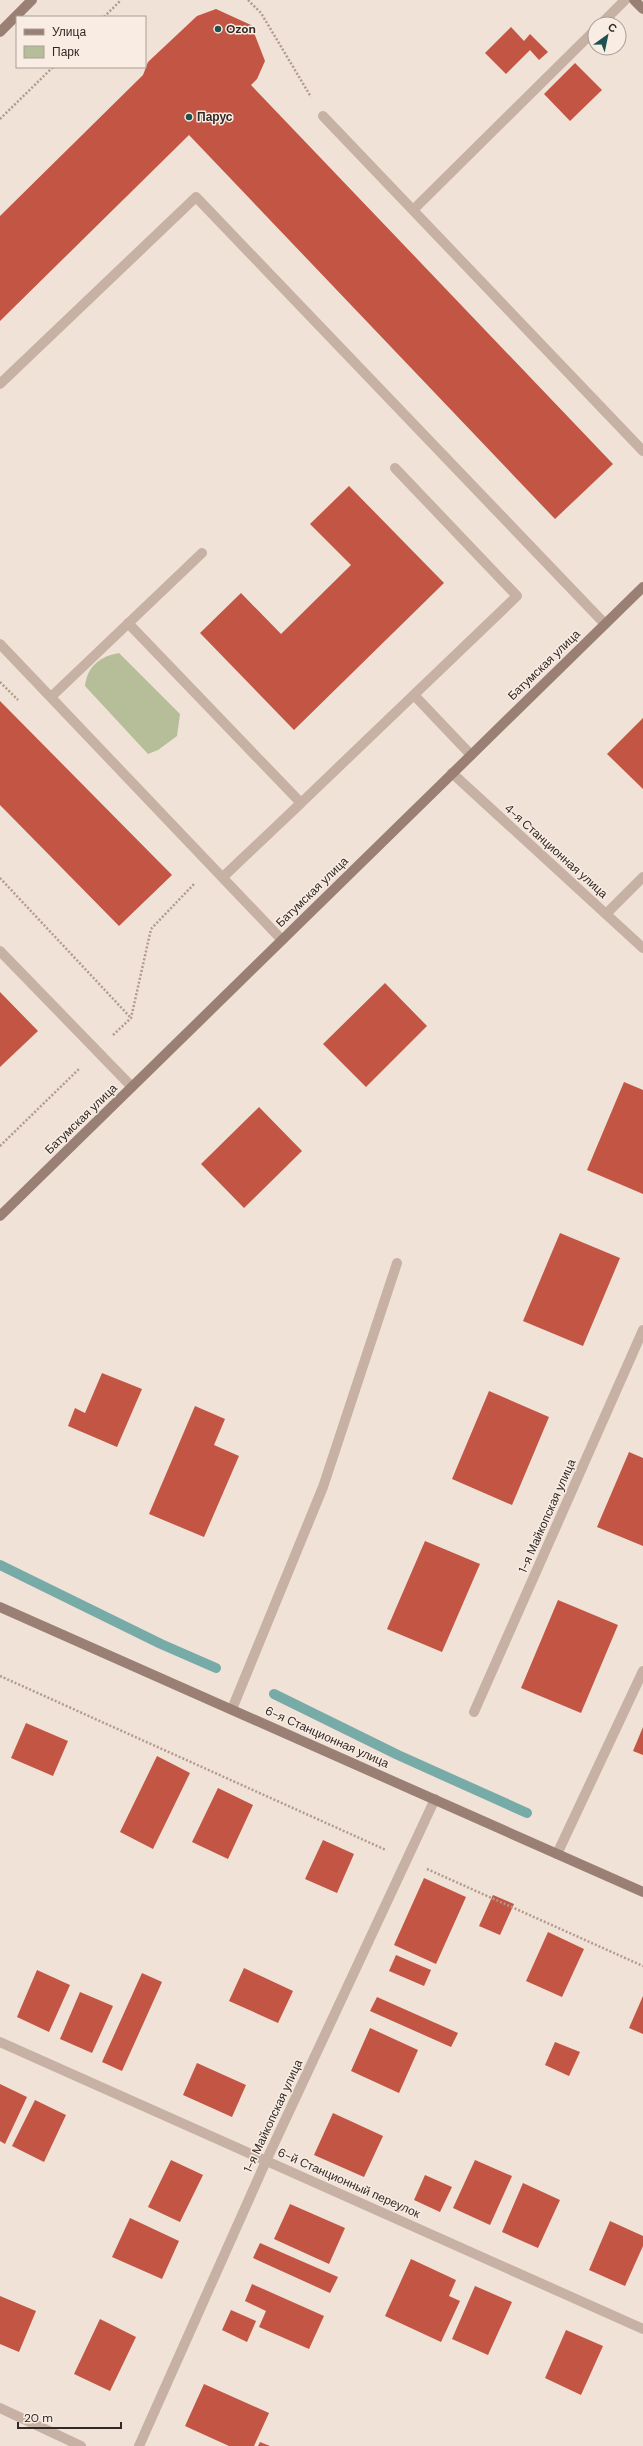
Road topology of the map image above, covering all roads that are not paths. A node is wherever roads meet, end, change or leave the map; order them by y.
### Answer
1 (32, 0) edge
2 (625, 0) edge
3 (634, 0) edge
4 (643, 9) edge
5 (609, 16) edge
6 (0, 32) edge
7 (587, 38) edge
8 (323, 116) road end
9 (413, 210) junction
10 (0, 384) edge
11 (643, 451) edge
12 (395, 468) dead end
13 (202, 553) dead end
14 (643, 586) edge
15 (128, 623) junction
16 (605, 624) junction
17 (0, 644) edge
18 (414, 695) junction
19 (51, 697) junction
20 (471, 755) junction
21 (452, 774) junction
22 (301, 802) junction
23 (223, 877) junction
24 (643, 877) edge
25 (606, 914) junction
26 (282, 940) junction
27 (643, 948) edge
28 (0, 951) edge
29 (132, 1086) junction
30 (0, 1216) edge
31 (397, 1263) dead end
32 (643, 1330) edge
33 (0, 1606) edge
34 (643, 1671) edge
35 (232, 1709) junction
36 (474, 1712) dead end
37 (436, 1799) junction
38 (557, 1854) junction
39 (643, 1892) edge
40 (0, 2042) edge
41 (266, 2161) junction
42 (643, 2328) edge
43 (0, 2408) edge
44 (81, 2446) edge
45 (139, 2446) edge

1 - 6 street
2 - 5 street
3 - 4 street
7 - 9 street
8 - 9 street
9 - 11 street
10 - 16 street
12 - 18 street
13 - 15 street
14 - 16 street, Батумская улица
15 - 19 street
15 - 22 street
16 - 20 street, Батумская улица
17 - 19 street
18 - 20 street
18 - 22 street
19 - 23 street
20 - 21 street, Батумская улица
21 - 25 street, 4-я Станционная улица
21 - 26 street, Батумская улица
22 - 23 street
23 - 26 street
24 - 25 street
25 - 27 street, 4-я Станционная улица
26 - 29 street, Батумская улица
28 - 29 street
29 - 30 street, Батумская улица
31 - 35 street
32 - 36 street, 1-я Майкопская улица
33 - 35 street, 6-я Станционная улица
34 - 38 street
35 - 37 street, 6-я Станционная улица
37 - 38 street, 6-я Станционная улица
37 - 41 street, 1-я Майкопская улица
38 - 39 street, 6-я Станционная улица
40 - 41 street, 6-й Станционный переулок
41 - 42 street, 6-й Станционный переулок
41 - 45 street, 1-я Майкопская улица
43 - 44 street

